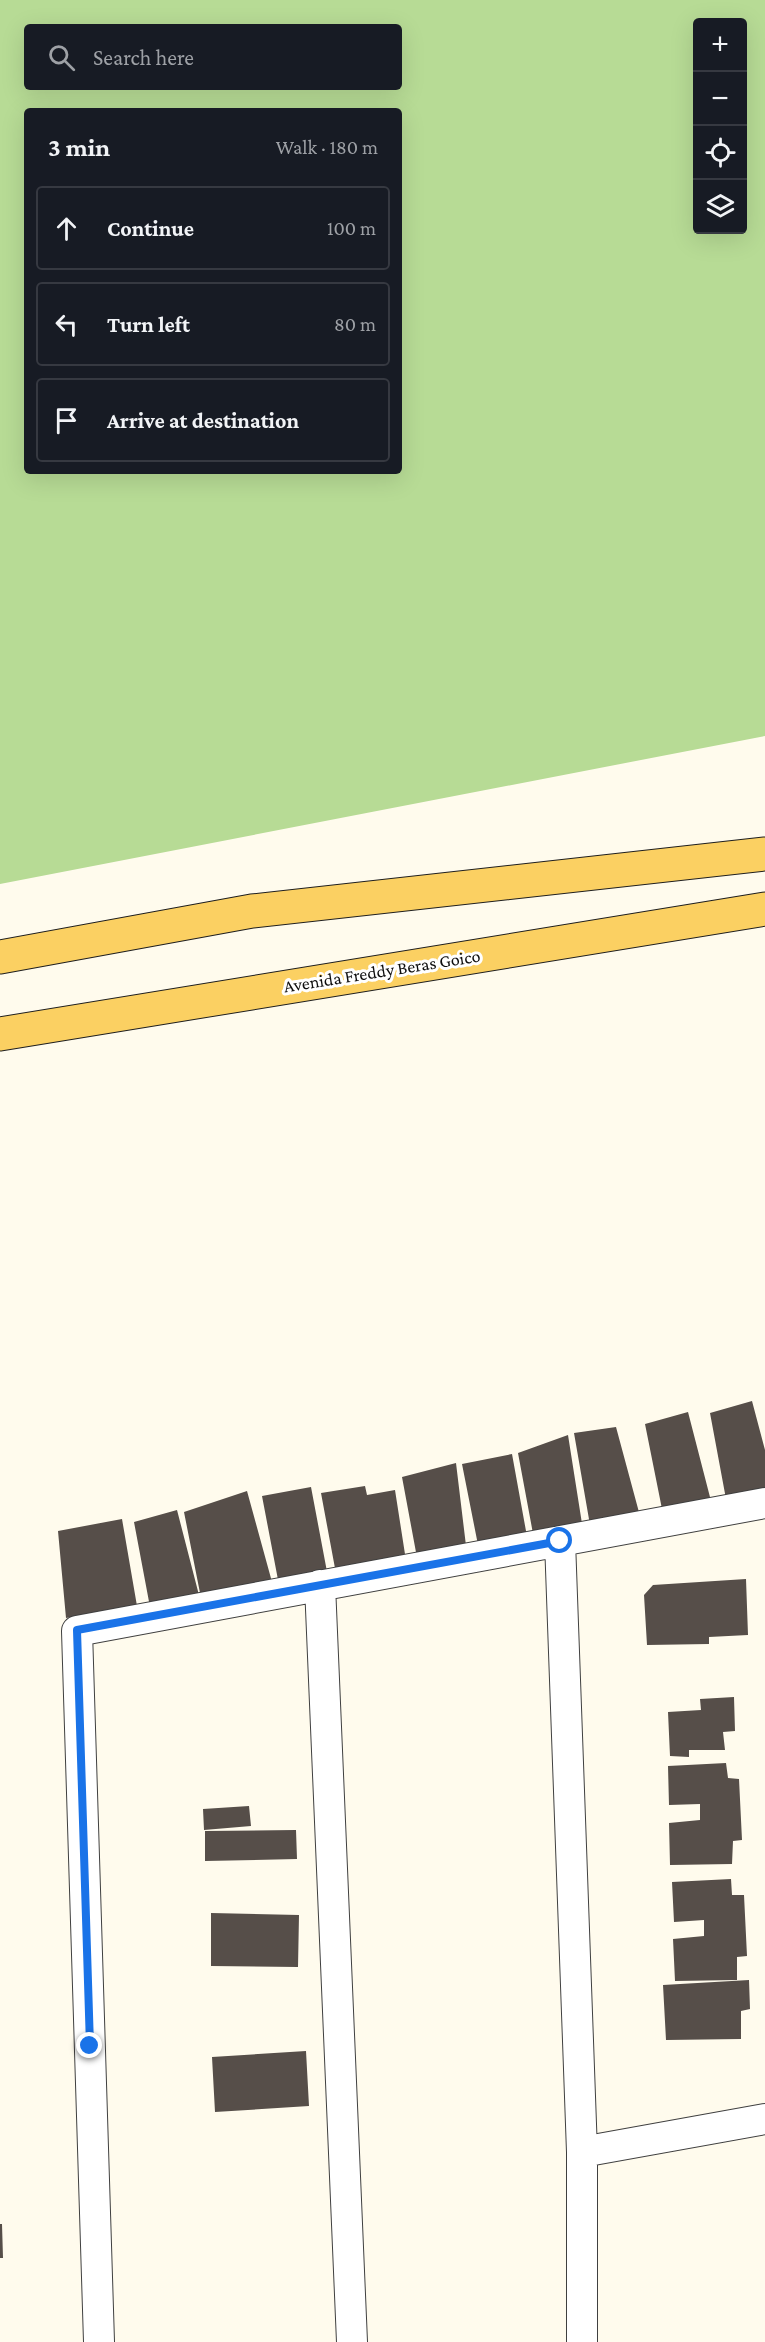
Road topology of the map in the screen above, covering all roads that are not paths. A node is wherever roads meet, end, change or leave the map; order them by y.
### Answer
1 (765, 854) edge
2 (765, 909) edge
3 (0, 957) edge
4 (0, 1034) edge
5 (765, 1503) edge
6 (560, 1541) junction
7 (320, 1586) junction
8 (765, 2119) edge
9 (582, 2152) junction
10 (99, 2342) edge
11 (352, 2342) edge
12 (582, 2342) edge

1 - 3 main road
2 - 4 main road, Avenida Freddy Beras Goico
5 - 6 street
6 - 7 street
6 - 9 street
7 - 10 street
7 - 11 street
8 - 9 street
9 - 12 street

